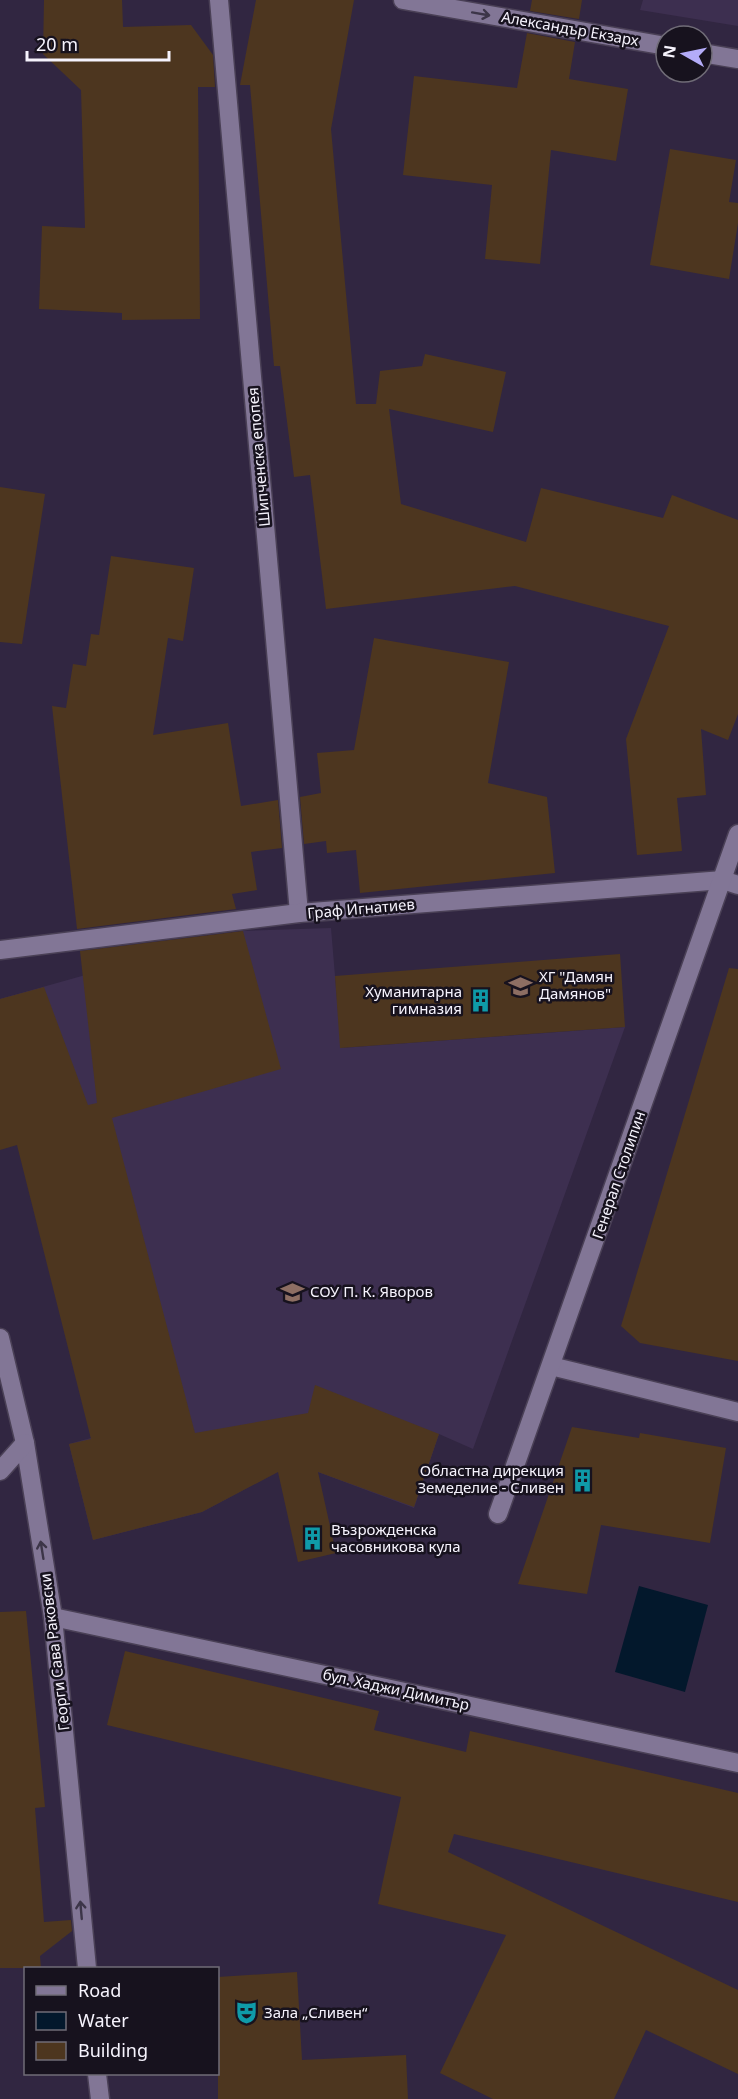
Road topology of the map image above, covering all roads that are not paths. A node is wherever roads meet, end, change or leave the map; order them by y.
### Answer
1 (219, 0) edge
2 (402, 0) edge
3 (654, 44) edge
4 (714, 54) edge
5 (738, 59) edge
6 (738, 834) edge
7 (731, 882) edge
8 (299, 914) junction
9 (0, 950) edge
10 (0, 1338) edge
11 (551, 1366) junction
12 (738, 1412) edge
13 (25, 1443) junction
14 (0, 1471) edge
15 (498, 1514) dead end
16 (53, 1617) junction
17 (738, 1763) edge
18 (87, 1967) edge
19 (97, 2075) edge
20 (100, 2099) edge

1 - 8 street, Шипченска епопея
2 -> 3 street, Александър Екзарх
4 - 5 street
6 - 7 street, Генерал Столипин
7 - 8 street, Граф Игнатиев
7 - 11 street, Генерал Столипин
8 - 9 street, Граф Игнатиев
10 - 13 street, Георги Сава Раковски
11 - 12 street
11 - 15 street, Генерал Столипин
13 - 14 street
16 -> 13 street, Георги Сава Раковски
16 - 17 street, бул. Хаджи Димитър
18 -> 16 street, Георги Сава Раковски
19 - 20 street

